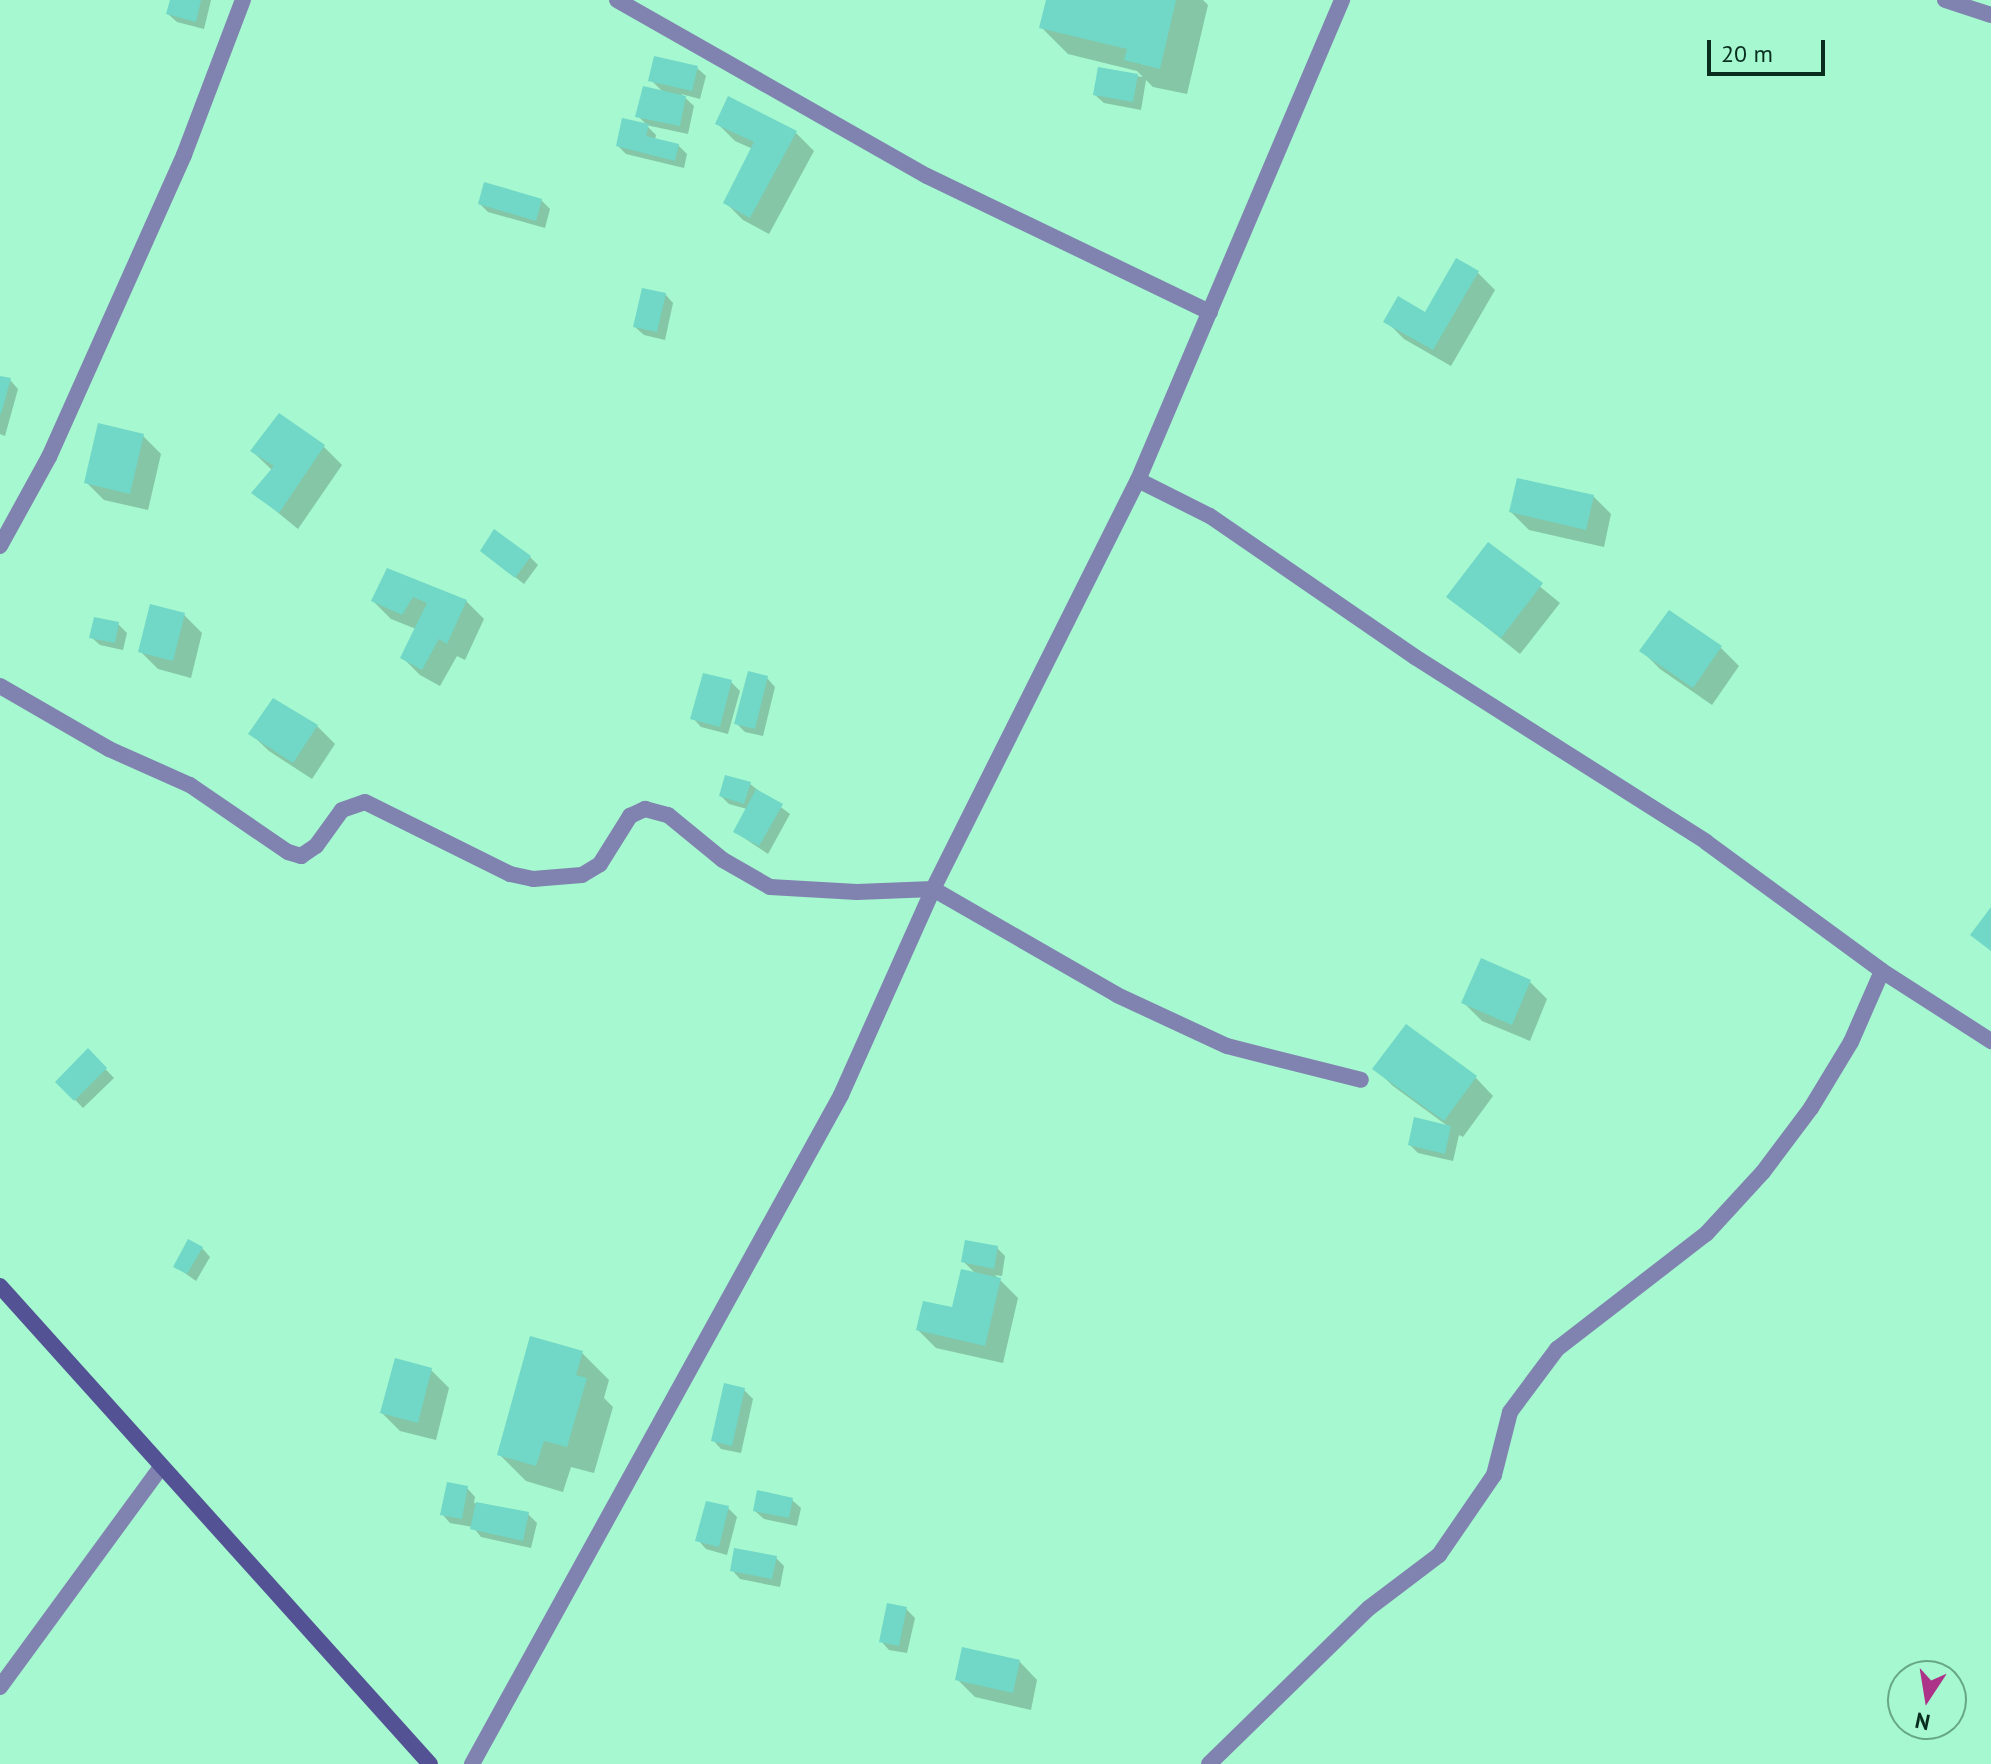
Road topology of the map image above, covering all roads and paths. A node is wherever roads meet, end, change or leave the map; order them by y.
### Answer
1 (243, 0) edge
2 (617, 0) edge
3 (1342, 0) edge
4 (1945, 0) edge
5 (1991, 15) edge
6 (1210, 312) junction
7 (1138, 480) junction
8 (0, 546) edge
9 (0, 686) edge
10 (933, 889) junction
11 (1882, 971) junction
12 (1991, 1041) edge
13 (1361, 1080) dead end
14 (0, 1286) edge
15 (161, 1467) junction
16 (0, 1687) edge
17 (430, 1764) edge
18 (472, 1764) edge
19 (1209, 1764) edge

1 - 8 street
2 - 6 street
3 - 6 street
4 - 5 street
6 - 7 street
7 - 10 street
7 - 11 street
9 - 10 street
10 - 13 street
10 - 18 street
11 - 12 street
11 - 19 street
14 - 15 main road
15 - 16 street
15 - 17 main road

